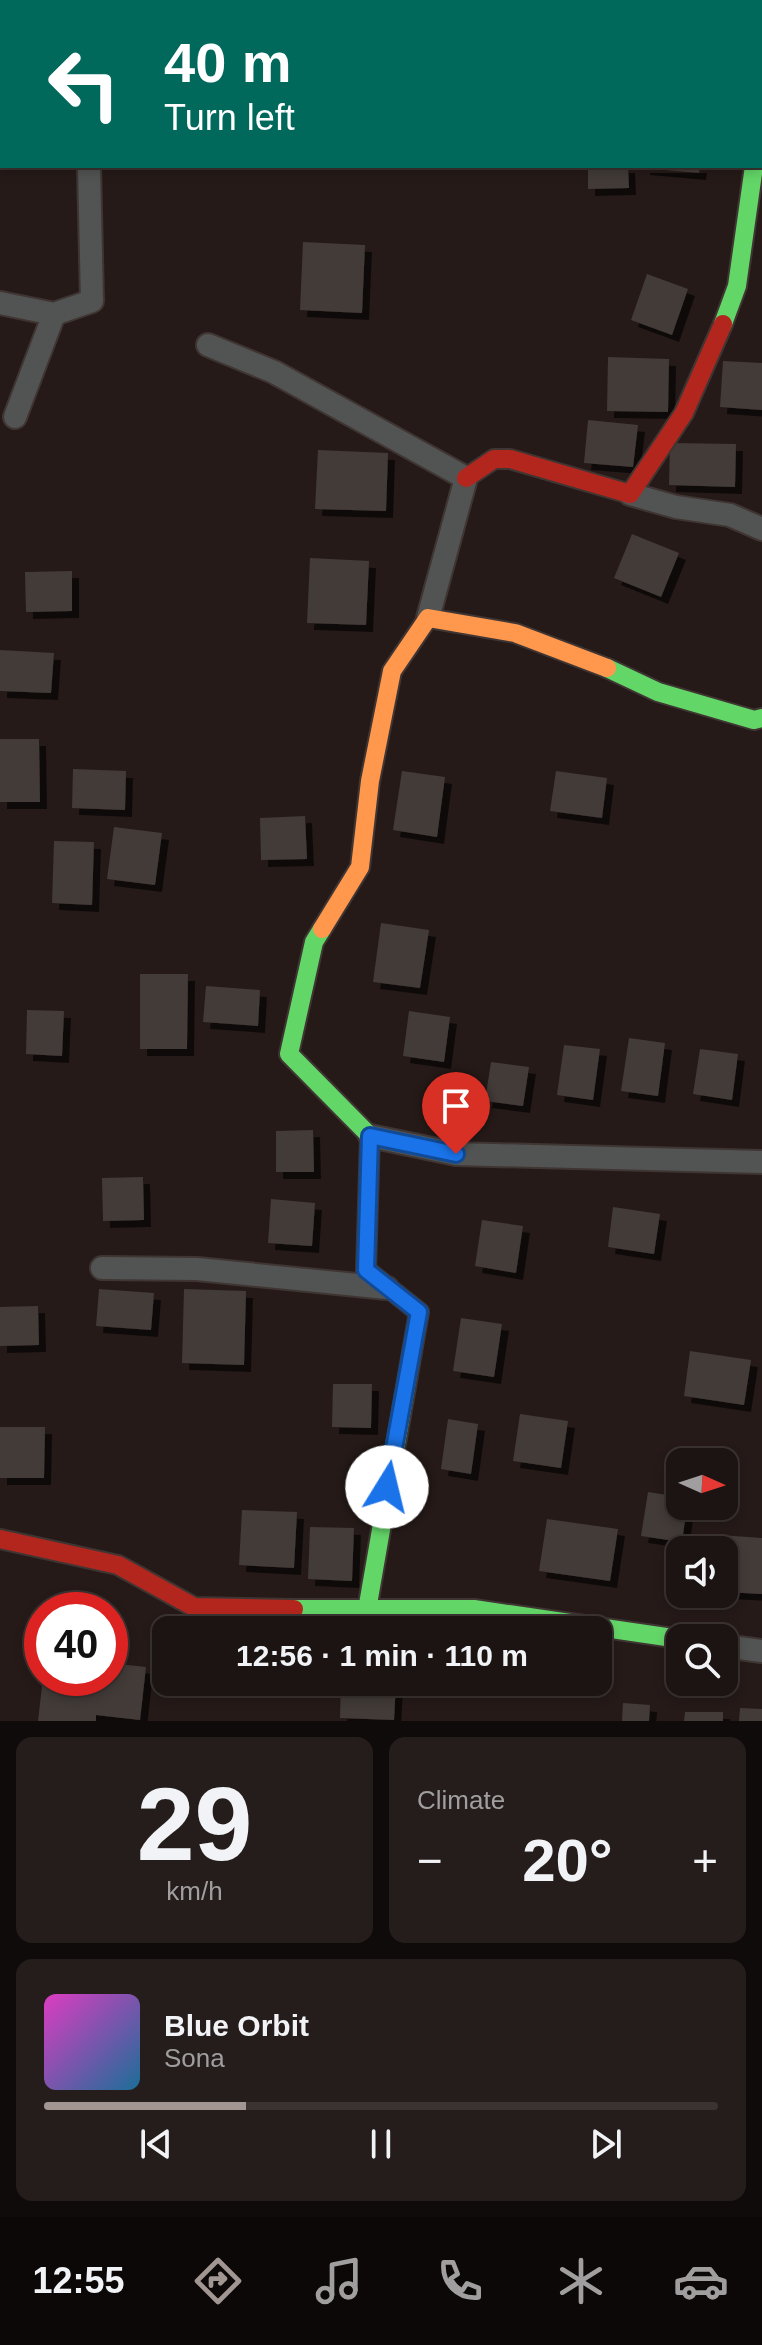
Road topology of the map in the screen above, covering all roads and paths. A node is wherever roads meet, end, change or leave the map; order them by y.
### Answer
1 (89, 168) edge
2 (754, 168) edge
3 (0, 303) edge
4 (54, 314) junction
5 (208, 345) dead end
6 (15, 417) dead end
7 (466, 478) junction
8 (630, 494) junction
9 (762, 529) edge
10 (428, 618) junction
11 (762, 718) edge
12 (370, 1136) junction
13 (762, 1162) edge
14 (102, 1268) dead end
15 (389, 1288) junction
16 (0, 1539) edge
17 (367, 1610) junction
18 (666, 1637) edge
19 (738, 1648) edge
20 (762, 1651) edge

1 - 4 street
2 - 8 street
3 - 4 street
4 - 6 street
5 - 7 street
7 - 8 street
7 - 10 street
8 - 9 street
10 - 11 street
10 - 12 street
12 - 13 street
12 - 15 street
14 - 15 street
15 - 17 street
16 - 17 street
17 - 18 street
19 - 20 street

